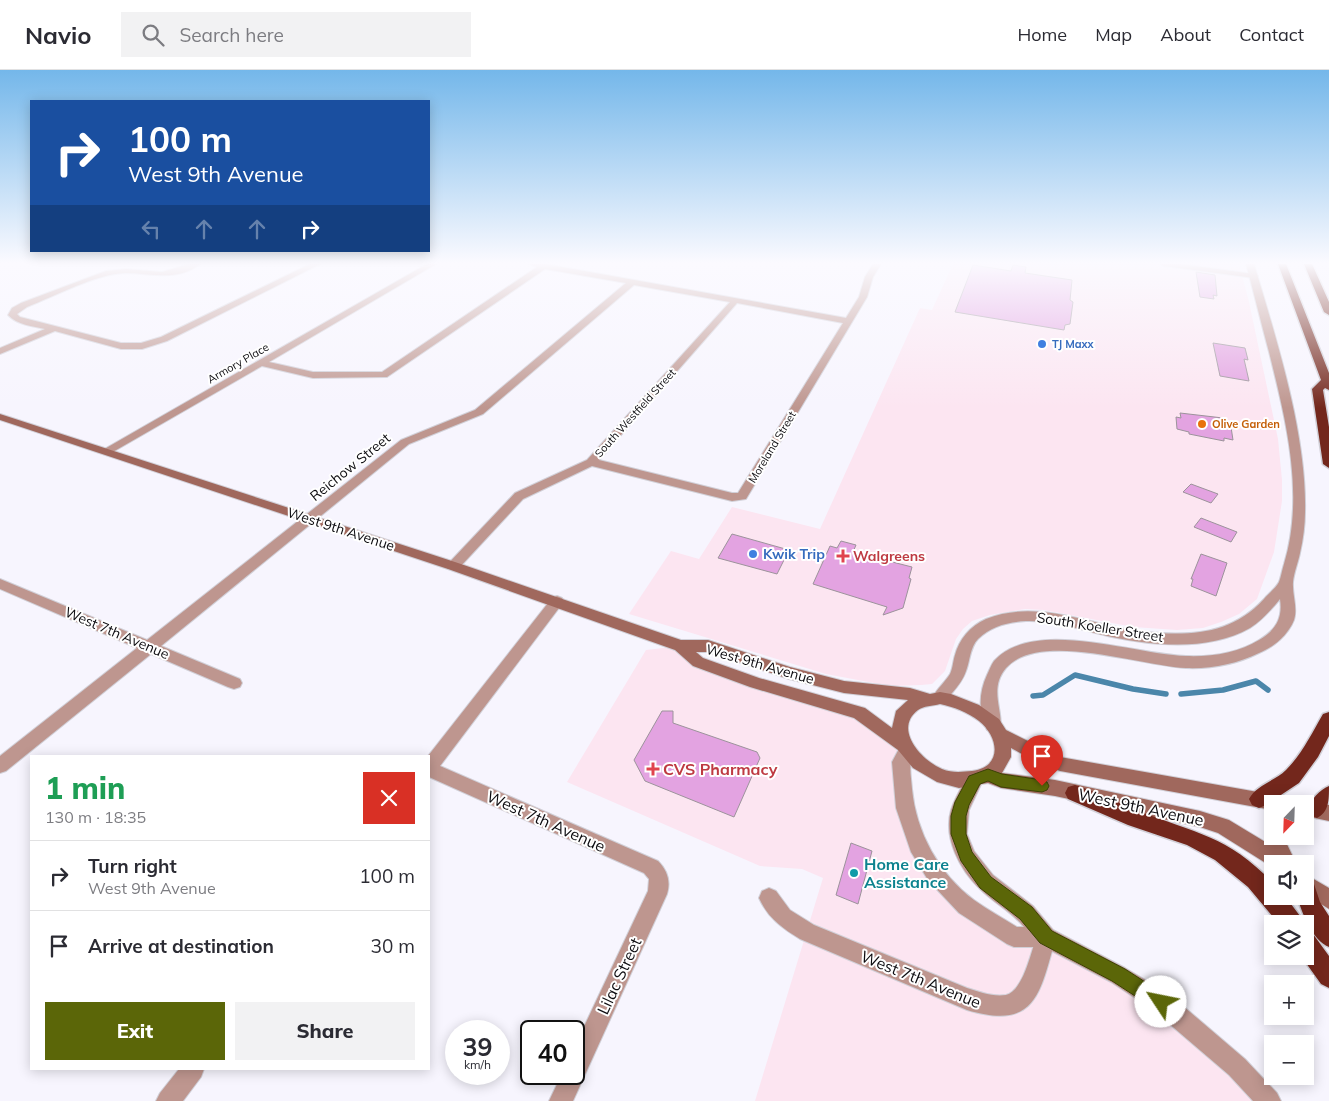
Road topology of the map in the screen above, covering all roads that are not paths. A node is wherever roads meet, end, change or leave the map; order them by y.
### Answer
1 (12, 312) edge
2 (218, 312) edge
3 (349, 312) edge
4 (476, 312) edge
5 (597, 312) edge
6 (726, 312) edge
7 (798, 312) edge
8 (853, 312) edge
9 (1263, 312) edge
10 (1300, 312) edge
11 (848, 321) junction
12 (53, 329) junction
13 (0, 351) edge
14 (261, 363) junction
15 (1328, 384) edge
16 (0, 417) edge
17 (107, 452) junction
18 (591, 462) junction
19 (1329, 464) edge
20 (309, 519) junction
21 (453, 566) junction
22 (1286, 583) junction
23 (0, 584) edge
24 (557, 601) junction
25 (680, 646) junction
26 (150, 647) junction
27 (234, 683) dead end
28 (934, 698) junction
29 (1329, 719) edge
30 (996, 730) junction
31 (904, 748) junction
32 (0, 766) edge
33 (430, 767) edge
34 (430, 768) edge
35 (981, 778) junction
36 (1075, 793) junction
37 (1259, 799) junction
38 (1264, 800) edge
39 (1271, 855) edge
40 (659, 877) joint
41 (1314, 889) edge
42 (768, 898) dead end
43 (1329, 899) edge
44 (1310, 905) edge
45 (1286, 915) edge
46 (1329, 936) edge
47 (1046, 937) junction
48 (1314, 955) edge
49 (1329, 976) edge
50 (193, 1070) edge
51 (168, 1101) edge
52 (561, 1101) edge
53 (1269, 1101) edge

1 - 12 street
2 - 12 street
3 - 14 street, Armory Place
4 - 14 street
5 - 20 street, Reichow Street
6 - 18 street, South Westfield Street
7 - 11 street
8 - 11 street, Moreland Street
9 - 22 street, South Koeller Street
10 - 15 highway
11 - 18 street, Moreland Street
12 - 13 street
14 - 17 street, Armory Place
15 - 19 highway
16 - 17 main road, West 9th Avenue
17 - 20 main road, West 9th Avenue
18 - 21 street, South Westfield Street
20 - 21 main road, West 9th Avenue
20 - 26 street, Reichow Street
21 - 24 main road, West 9th Avenue
22 - 28 street, South Koeller Street
22 - 30 street, South Koeller Street
23 - 26 street, West 7th Avenue
24 - 25 main road, West 9th Avenue
24 - 33 street
25 - 28 main road, West 9th Avenue
25 - 31 main road, West 9th Avenue
26 - 27 street, West 7th Avenue
26 - 32 street, Reichow Street
28 - 30 main road
28 - 31 main road
29 - 37 highway
30 - 35 main road
30 - 37 main road, West 9th Avenue
31 - 35 main road
31 - 47 street
34 - 40 street, West 7th Avenue
35 - 36 main road, West 9th Avenue
35 - 47 street
36 - 39 main road, West 9th Avenue
36 - 45 highway
37 - 38 main road, West 9th Avenue
40 - 52 street, Lilac Street
41 - 43 main road
42 - 47 street, West 7th Avenue
44 - 46 highway
47 - 53 street
48 - 49 highway
50 - 51 street

